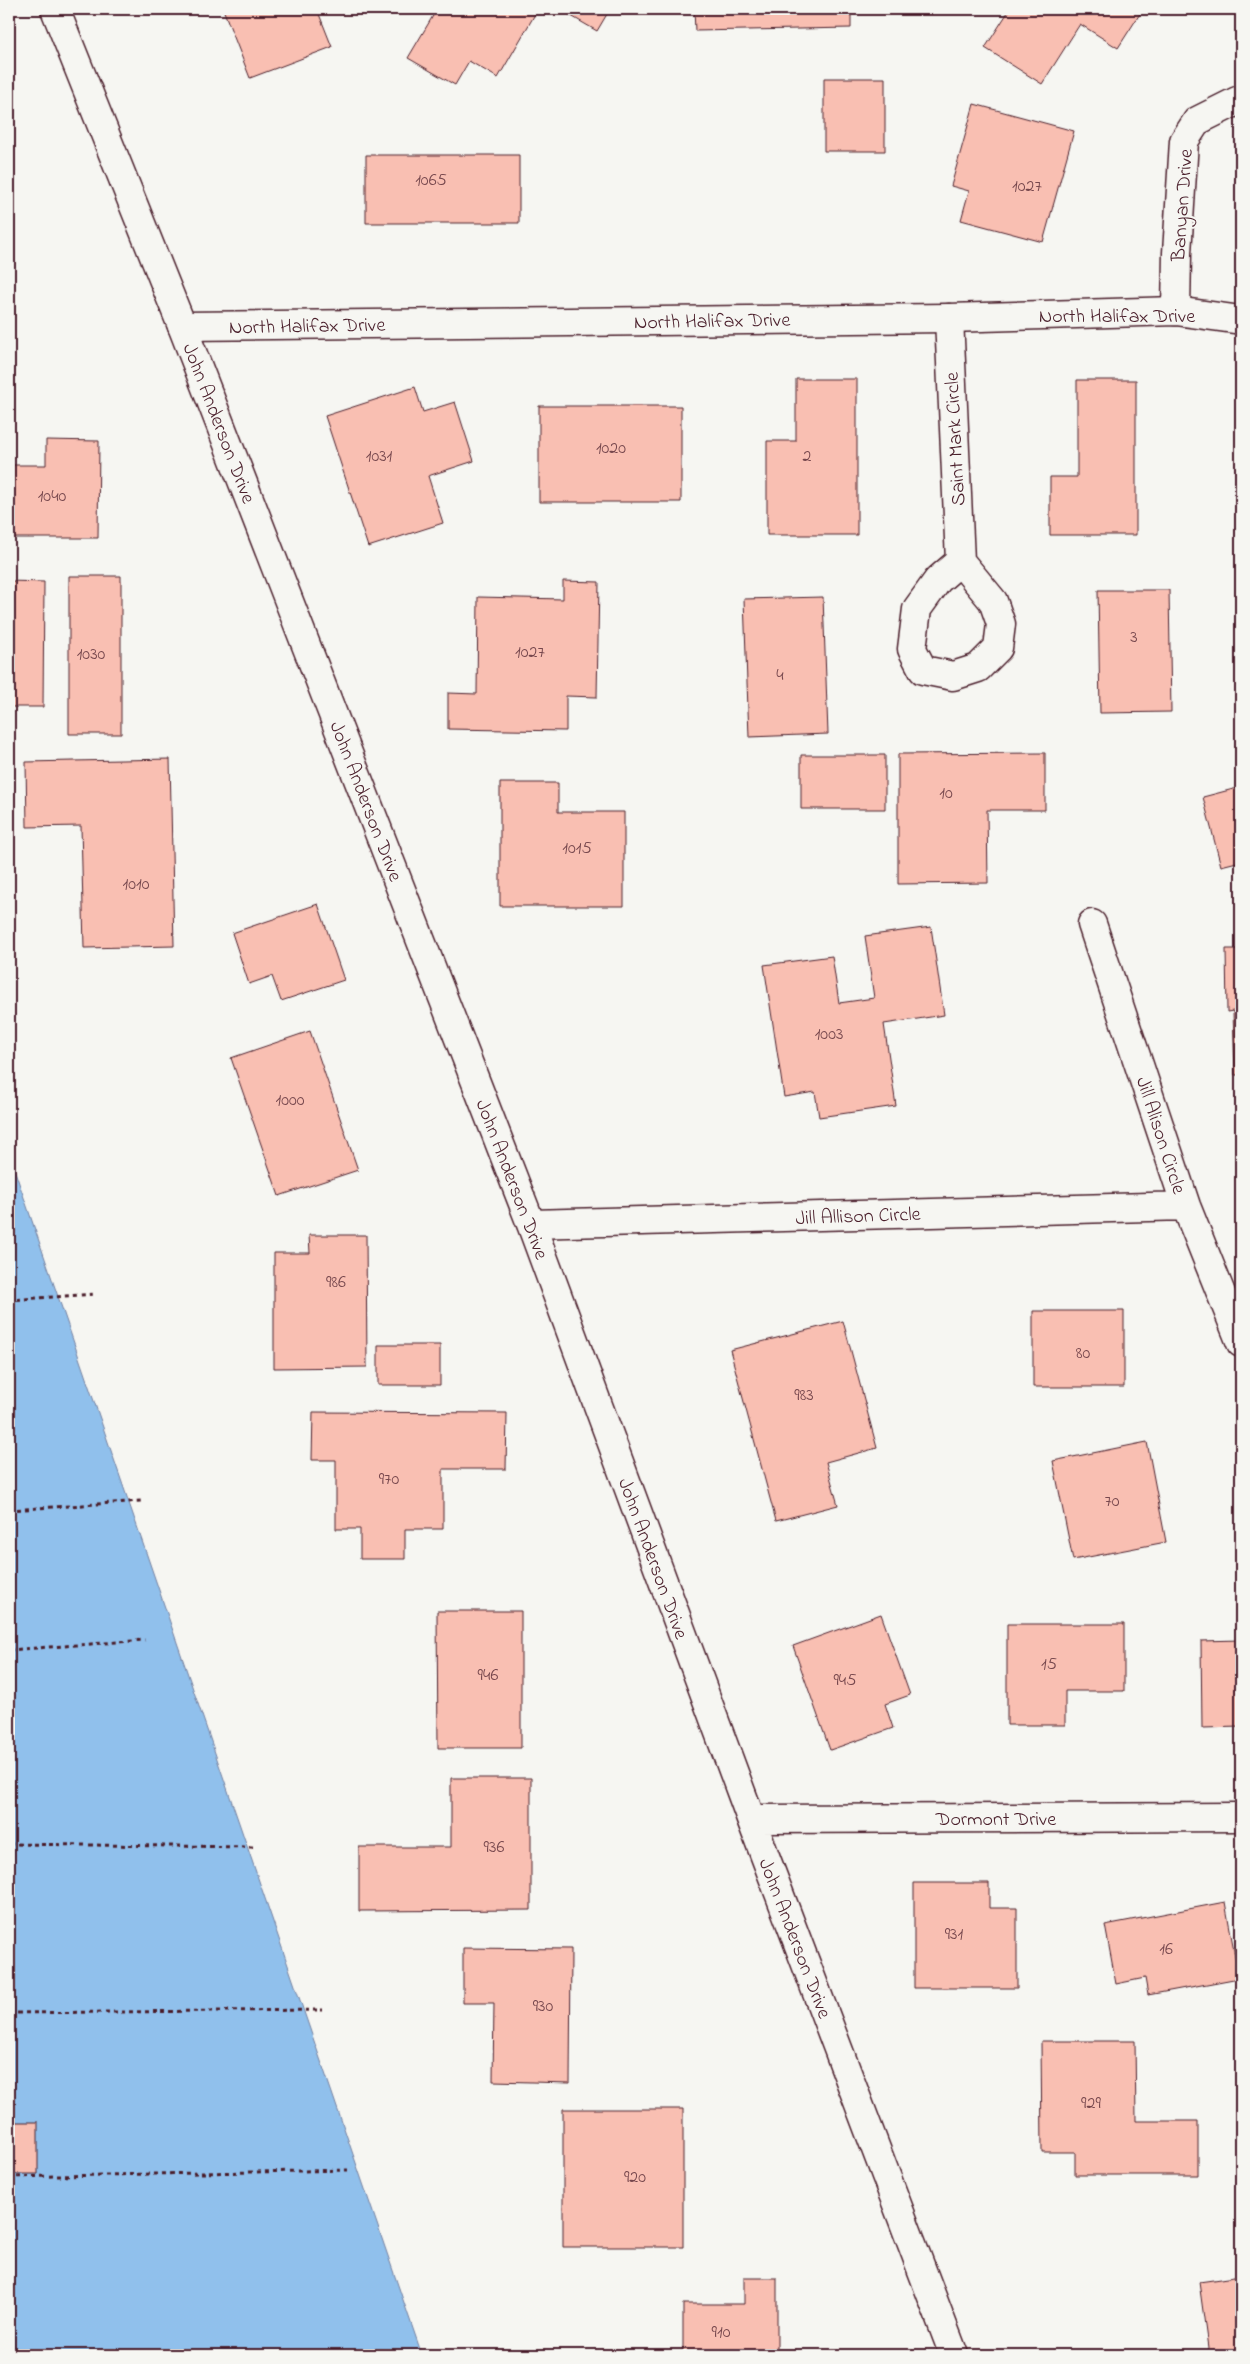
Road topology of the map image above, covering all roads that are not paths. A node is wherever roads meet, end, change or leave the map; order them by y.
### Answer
1 (54, 9) edge
2 (1241, 101) edge
3 (1176, 311) junction
4 (949, 318) junction
5 (1241, 320) edge
6 (182, 326) junction
7 (960, 561) dead end
8 (1092, 924) dead end
9 (1186, 1206) junction
10 (531, 1224) junction
11 (1241, 1343) edge
12 (1241, 1817) edge
13 (751, 1819) junction
14 (954, 2355) edge

1 - 6 street, John Anderson Drive
2 - 3 street, Banyan Drive
3 - 4 street, North Halifax Drive
3 - 5 street, North Halifax Drive
4 - 6 street, North Halifax Drive
4 - 7 street, Saint Mark Circle
6 - 10 street, John Anderson Drive
8 - 9 street, Jill Alison Circle
9 - 10 street, Jill Allison Circle
9 - 11 street, Jill Alison Circle
10 - 13 street, John Anderson Drive
12 - 13 street, Dormont Drive
13 - 14 street, John Anderson Drive

